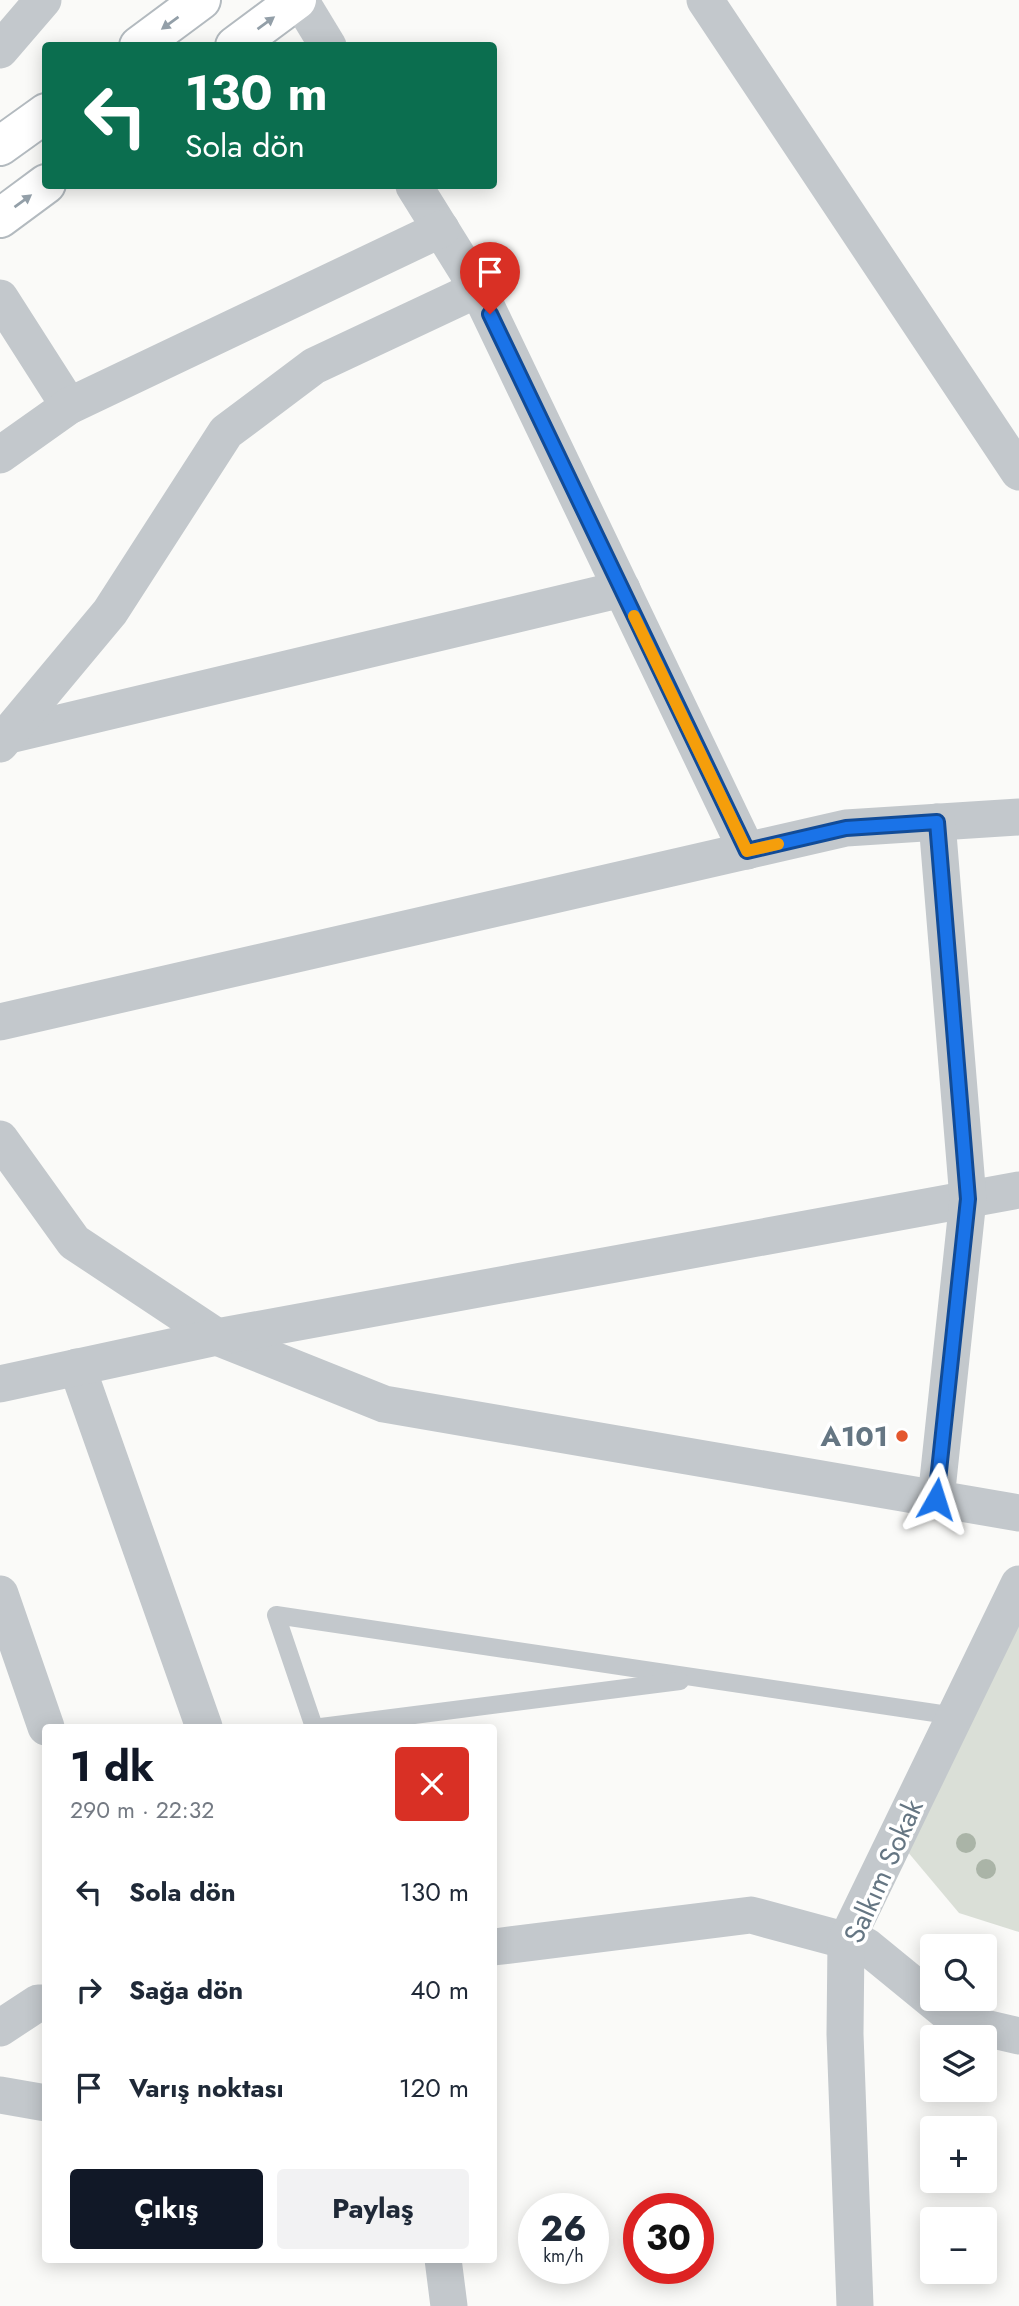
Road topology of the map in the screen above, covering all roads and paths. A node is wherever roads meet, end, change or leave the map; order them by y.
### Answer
1 (201, 0) edge
2 (298, 0) edge
3 (705, 0) edge
4 (28, 5) edge
5 (144, 42) edge
6 (240, 42) edge
7 (325, 42) edge
8 (0, 50) edge
9 (42, 116) edge
10 (0, 146) edge
11 (42, 187) edge
12 (416, 189) edge
13 (0, 218) edge
14 (441, 229) junction
15 (478, 289) junction
16 (0, 298) edge
17 (69, 406) junction
18 (0, 455) edge
19 (1019, 472) edge
20 (622, 589) junction
21 (3, 740) edge
22 (1019, 817) edge
23 (937, 822) junction
24 (747, 851) junction
25 (0, 1022) edge
26 (0, 1139) edge
27 (1019, 1190) edge
28 (968, 1199) junction
29 (217, 1337) junction
30 (77, 1367) junction
31 (0, 1384) edge
32 (936, 1499) junction
33 (1019, 1513) edge
34 (1019, 1584) edge
35 (0, 1594) edge
36 (701, 1678) junction
37 (955, 1716) junction
38 (45, 1724) edge
39 (203, 1724) edge
40 (313, 1724) edge
41 (344, 1724) edge
42 (846, 1941) junction
43 (497, 1947) edge
44 (42, 2004) edge
45 (0, 2028) edge
46 (1019, 2036) edge
47 (0, 2095) edge
48 (42, 2102) edge
49 (444, 2263) edge
50 (449, 2306) edge
51 (855, 2306) edge

1 -> 5 main road
6 -> 2 main road
2 - 7 street
3 - 19 street
4 - 8 street
9 - 10 main road
13 -> 11 main road
12 - 14 street
14 - 15 street
14 - 17 street
15 - 20 street
15 - 21 street
16 - 17 street
17 - 18 street
20 - 21 street
20 - 24 street
22 - 23 street
23 - 24 street
23 - 28 street
24 - 25 street
26 - 29 street
27 - 28 street
28 - 29 street
28 - 32 street
29 - 30 street
29 - 32 street
30 - 31 street
30 - 39 street
32 - 33 street
34 - 37 street, Salkım Sokak
35 - 38 street
36 - 37 lane
36 - 40 lane
36 - 41 lane
37 - 42 street, Salkım Sokak
42 - 43 street
42 - 46 street
42 - 51 street, Salkım Sokak
44 - 45 street
47 - 48 street
49 - 50 street

